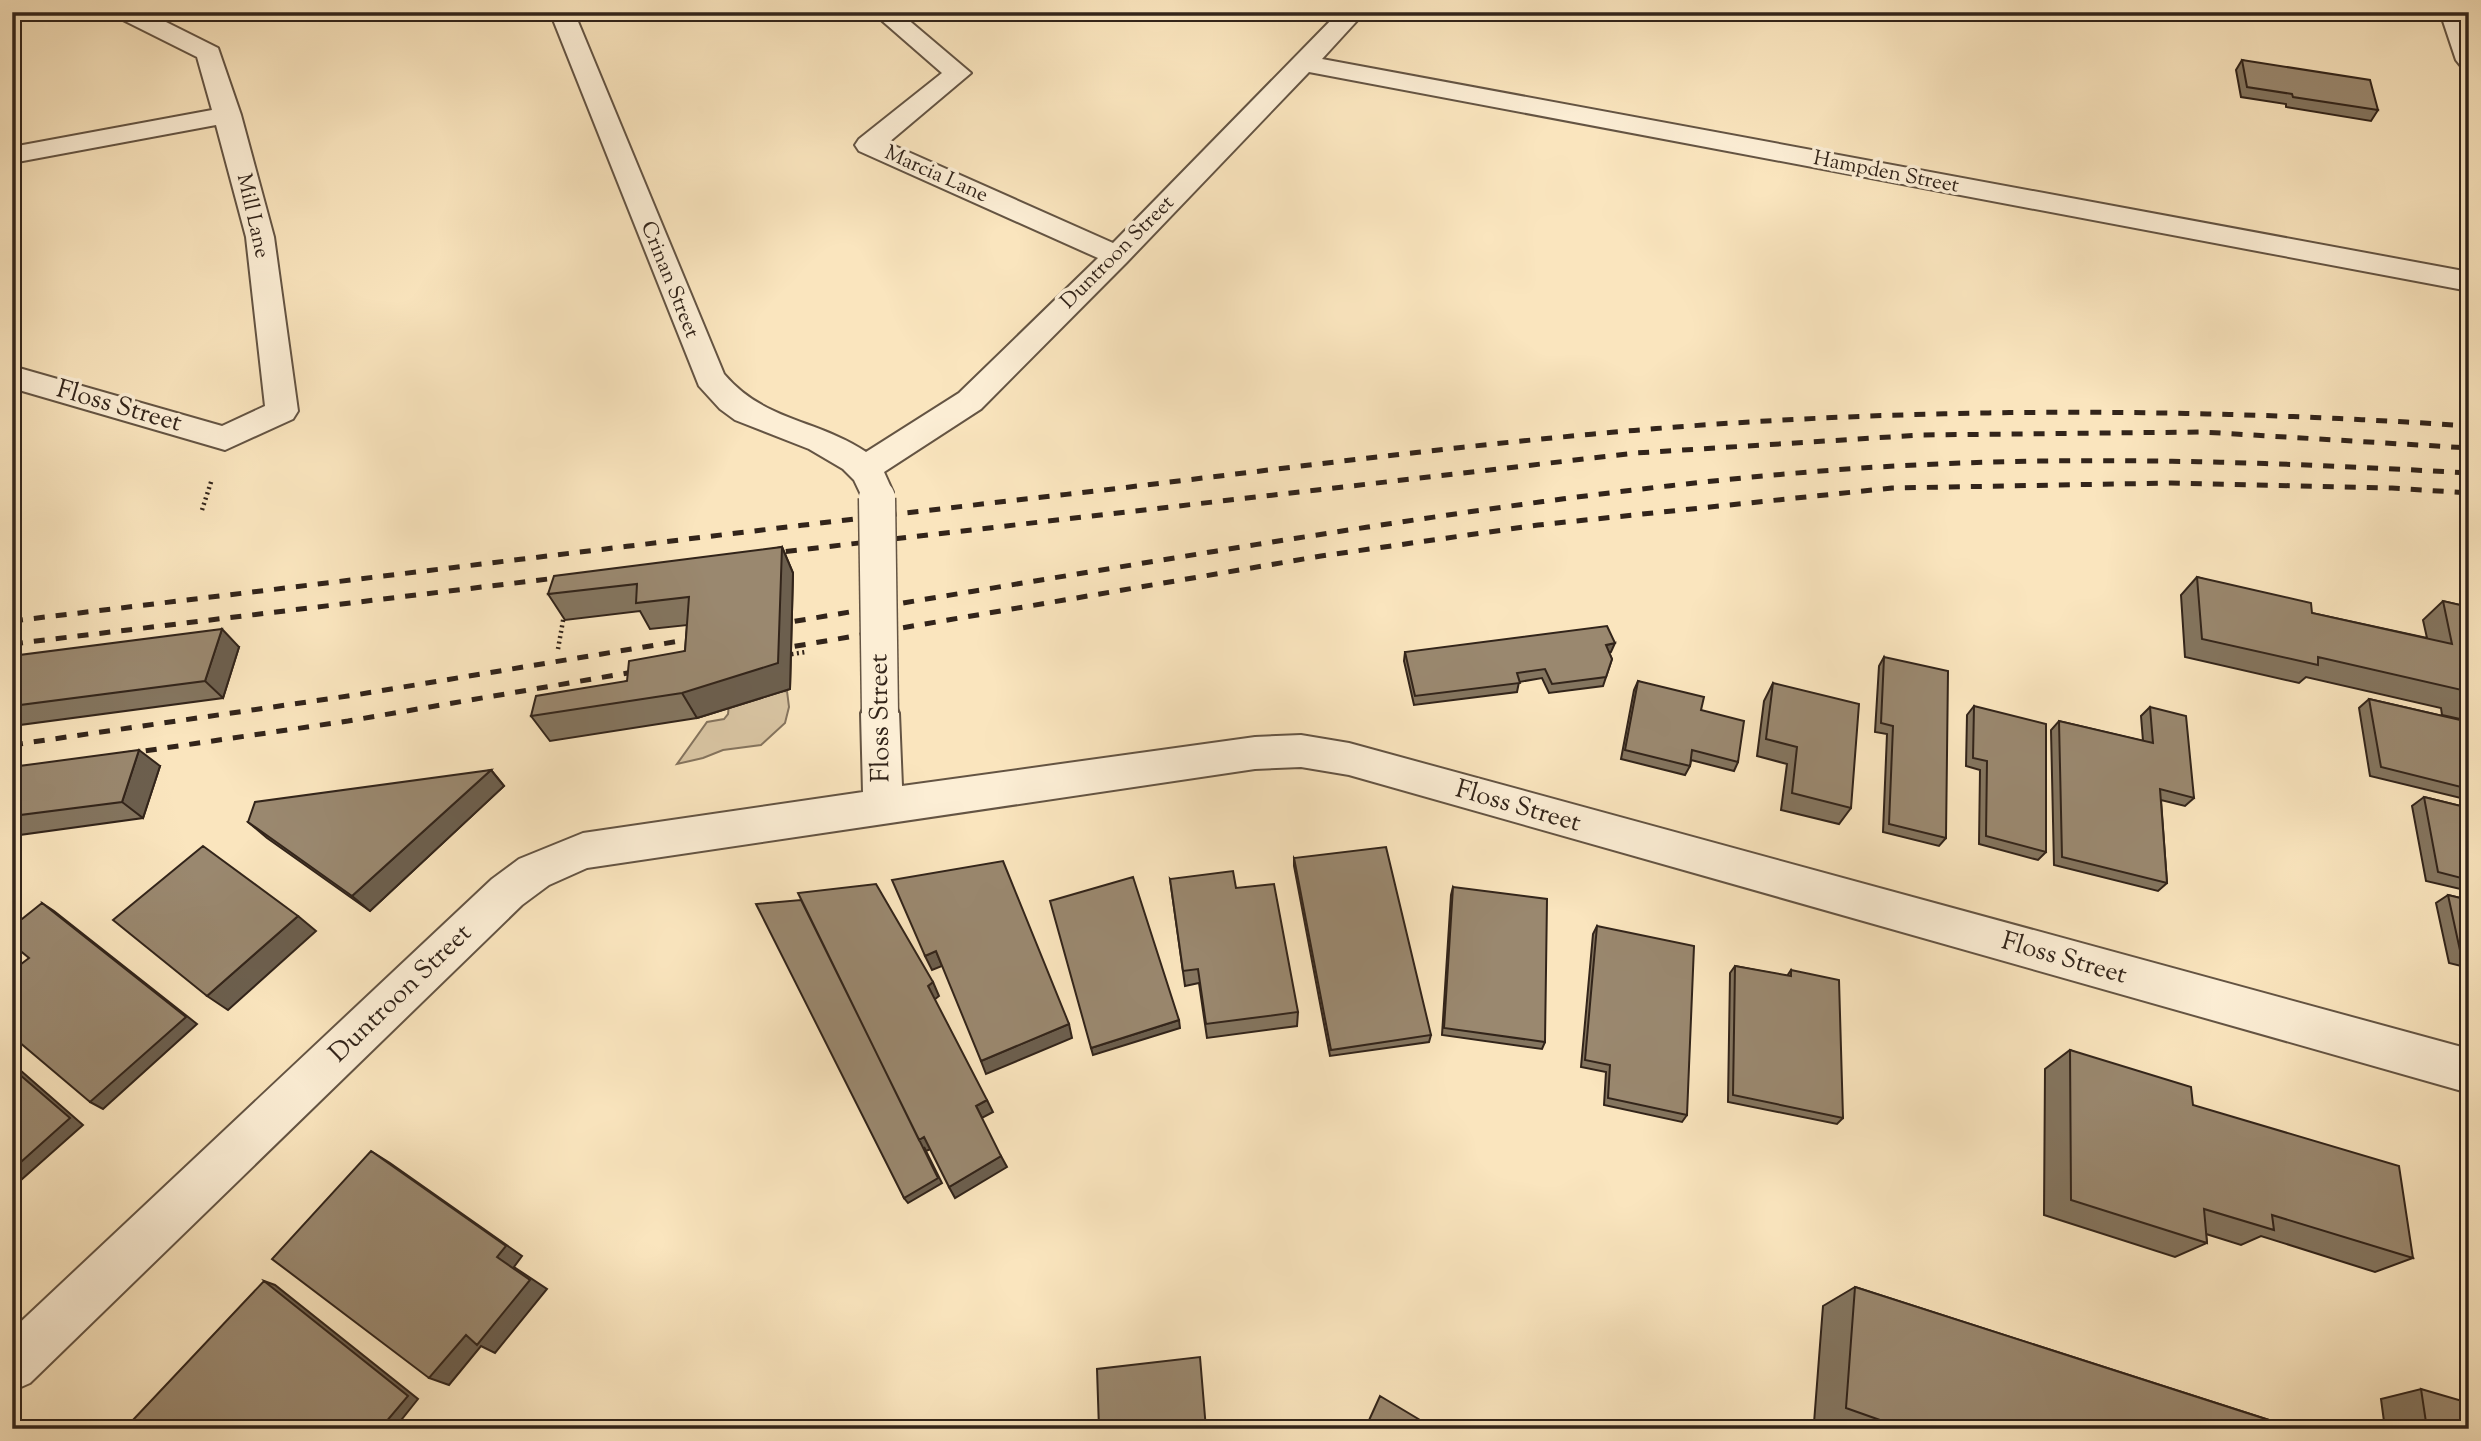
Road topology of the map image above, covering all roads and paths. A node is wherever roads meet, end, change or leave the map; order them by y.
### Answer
1 (126, 12) edge
2 (562, 12) edge
3 (884, 12) edge
4 (1353, 12) edge
5 (2452, 12) edge
6 (2469, 60) edge
7 (1303, 62) junction
8 (228, 115) junction
9 (12, 155) edge
10 (1117, 256) junction
11 (2469, 282) edge
12 (12, 377) edge
13 (225, 438) joint
14 (871, 484) junction
15 (564, 612) edge
16 (558, 649) dead end
17 (806, 652) dead end
18 (779, 656) edge
19 (883, 806) junction
20 (2469, 1071) edge
21 (12, 1365) edge

1 - 8 street, Mill Lane
2 - 14 street, Crinan Street
3 - 10 street, Marcia Lane
4 - 7 street, Duntroon Street
5 - 6 street
7 - 10 street, Duntroon Street
7 - 11 street, Hampden Street
8 - 9 street
8 - 13 street, Mill Lane
10 - 14 street, Duntroon Street
12 - 13 street, Floss Street
14 - 19 street, Floss Street, bridge
15 - 16 path
17 - 18 path, bridge
19 - 20 street, Floss Street
19 - 21 street, Duntroon Street

